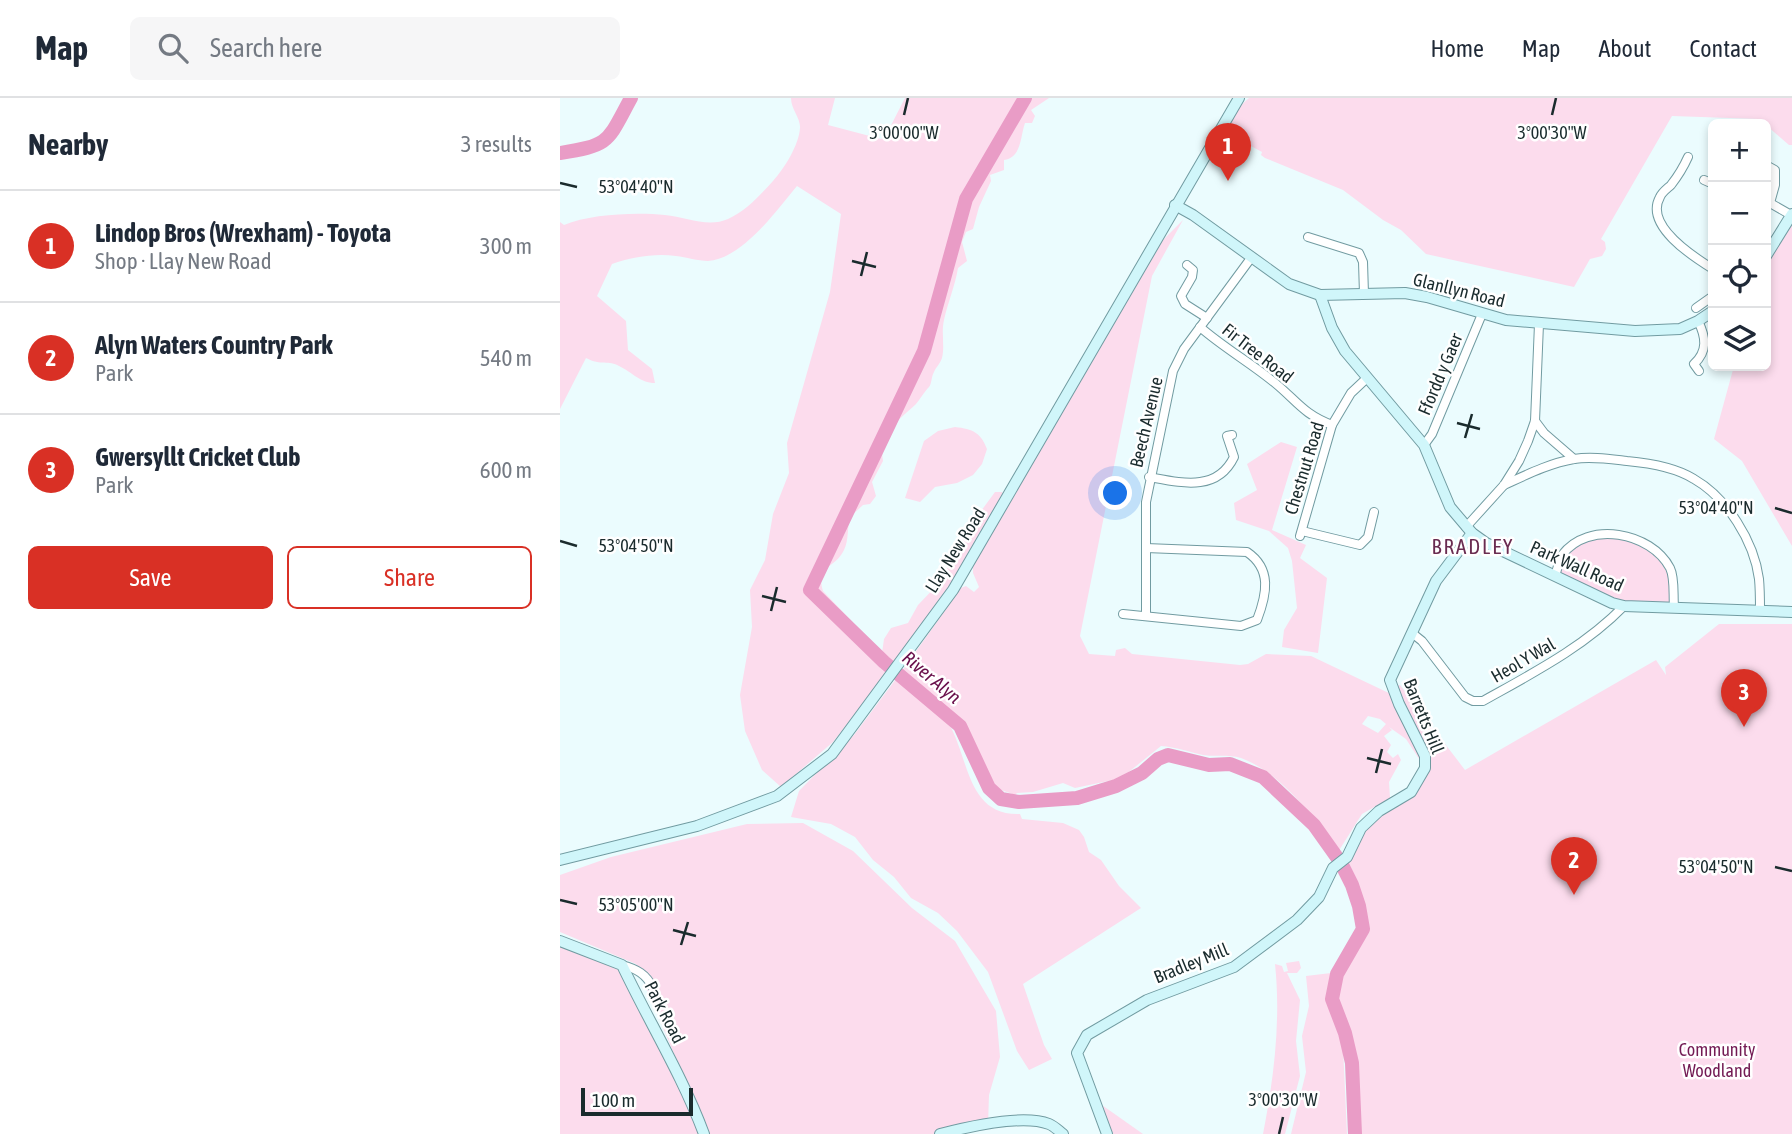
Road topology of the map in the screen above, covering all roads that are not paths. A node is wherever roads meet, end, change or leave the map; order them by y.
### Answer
1 (1239, 98) edge
2 (1688, 156) dead end
3 (1771, 168) edge
4 (1704, 180) dead end
5 (1708, 182) edge
6 (1771, 189) edge
7 (1175, 205) junction
8 (1771, 205) edge
9 (1792, 215) edge
10 (1308, 237) dead end
11 (1771, 248) edge
12 (1251, 258) junction
13 (1187, 265) dead end
14 (1708, 266) edge
15 (1364, 293) junction
16 (1321, 295) junction
17 (1708, 300) edge
18 (1696, 309) dead end
19 (1482, 314) junction
20 (1708, 314) edge
21 (1207, 318) junction
22 (1698, 321) junction
23 (1539, 324) junction
24 (1200, 327) junction
25 (1694, 366) dead end
26 (1367, 378) junction
27 (1535, 421) junction
28 (1332, 425) junction
29 (1227, 437) dead end
30 (1424, 445) junction
31 (1574, 459) junction
32 (1149, 477) junction
33 (1504, 485) junction
34 (1372, 514) dead end
35 (1469, 530) junction
36 (1146, 548) junction
37 (1555, 576) junction
38 (1624, 606) junction
39 (1674, 606) junction
40 (1760, 611) junction
41 (1792, 612) edge
42 (1123, 614) dead end
43 (1146, 616) junction
44 (1412, 633) junction
45 (1361, 828) joint
46 (560, 860) edge
47 (560, 941) edge
48 (622, 965) junction
49 (653, 988) dead end
50 (704, 1134) edge
51 (940, 1134) edge
52 (1063, 1134) edge
53 (1107, 1134) edge

1 - 7 street, Llay New Road
2 - 14 street
3 - 6 street
4 - 5 street
7 - 12 street, Glanllyn Road
7 - 46 street, Llay New Road
8 - 9 street
9 - 11 street
10 - 15 street
12 - 16 street, Glanllyn Road
12 - 21 street, Beech Avenue
13 - 21 street
15 - 16 street, Glanllyn Road
15 - 19 street, Glanllyn Road
16 - 26 street, Park Wall Road
17 - 18 street
19 - 23 street, Glanllyn Road
19 - 30 street, Ffordd y Gaer
20 - 22 street, Glanllyn Road
21 - 24 street, Beech Avenue
22 - 23 street, Glanllyn Road
22 - 25 street
23 - 27 street
24 - 28 street, Fir Tree Road
24 - 32 street, Beech Avenue
26 - 28 street, Chestnut Road
26 - 30 street, Park Wall Road
27 - 31 street
27 - 33 street
28 - 34 street, Chestnut Road
29 - 32 street
30 - 35 street, Park Wall Road
31 - 33 street
31 - 40 street
32 - 36 street, Beech Avenue
33 - 35 street
35 - 37 street, Park Wall Road
35 - 44 street
36 - 43 street, Beech Avenue
36 - 43 street
37 - 38 street, Park Wall Road
37 - 39 street
38 - 39 street, Park Wall Road
38 - 44 street, Heol Y Wal
39 - 40 street, Park Wall Road
40 - 41 street, Park Wall Road
42 - 43 street
44 - 45 street, Barretts Hill
45 - 53 street, Bradley Mill
47 - 48 street
48 - 49 street
48 - 50 street, Park Road
51 - 52 street

